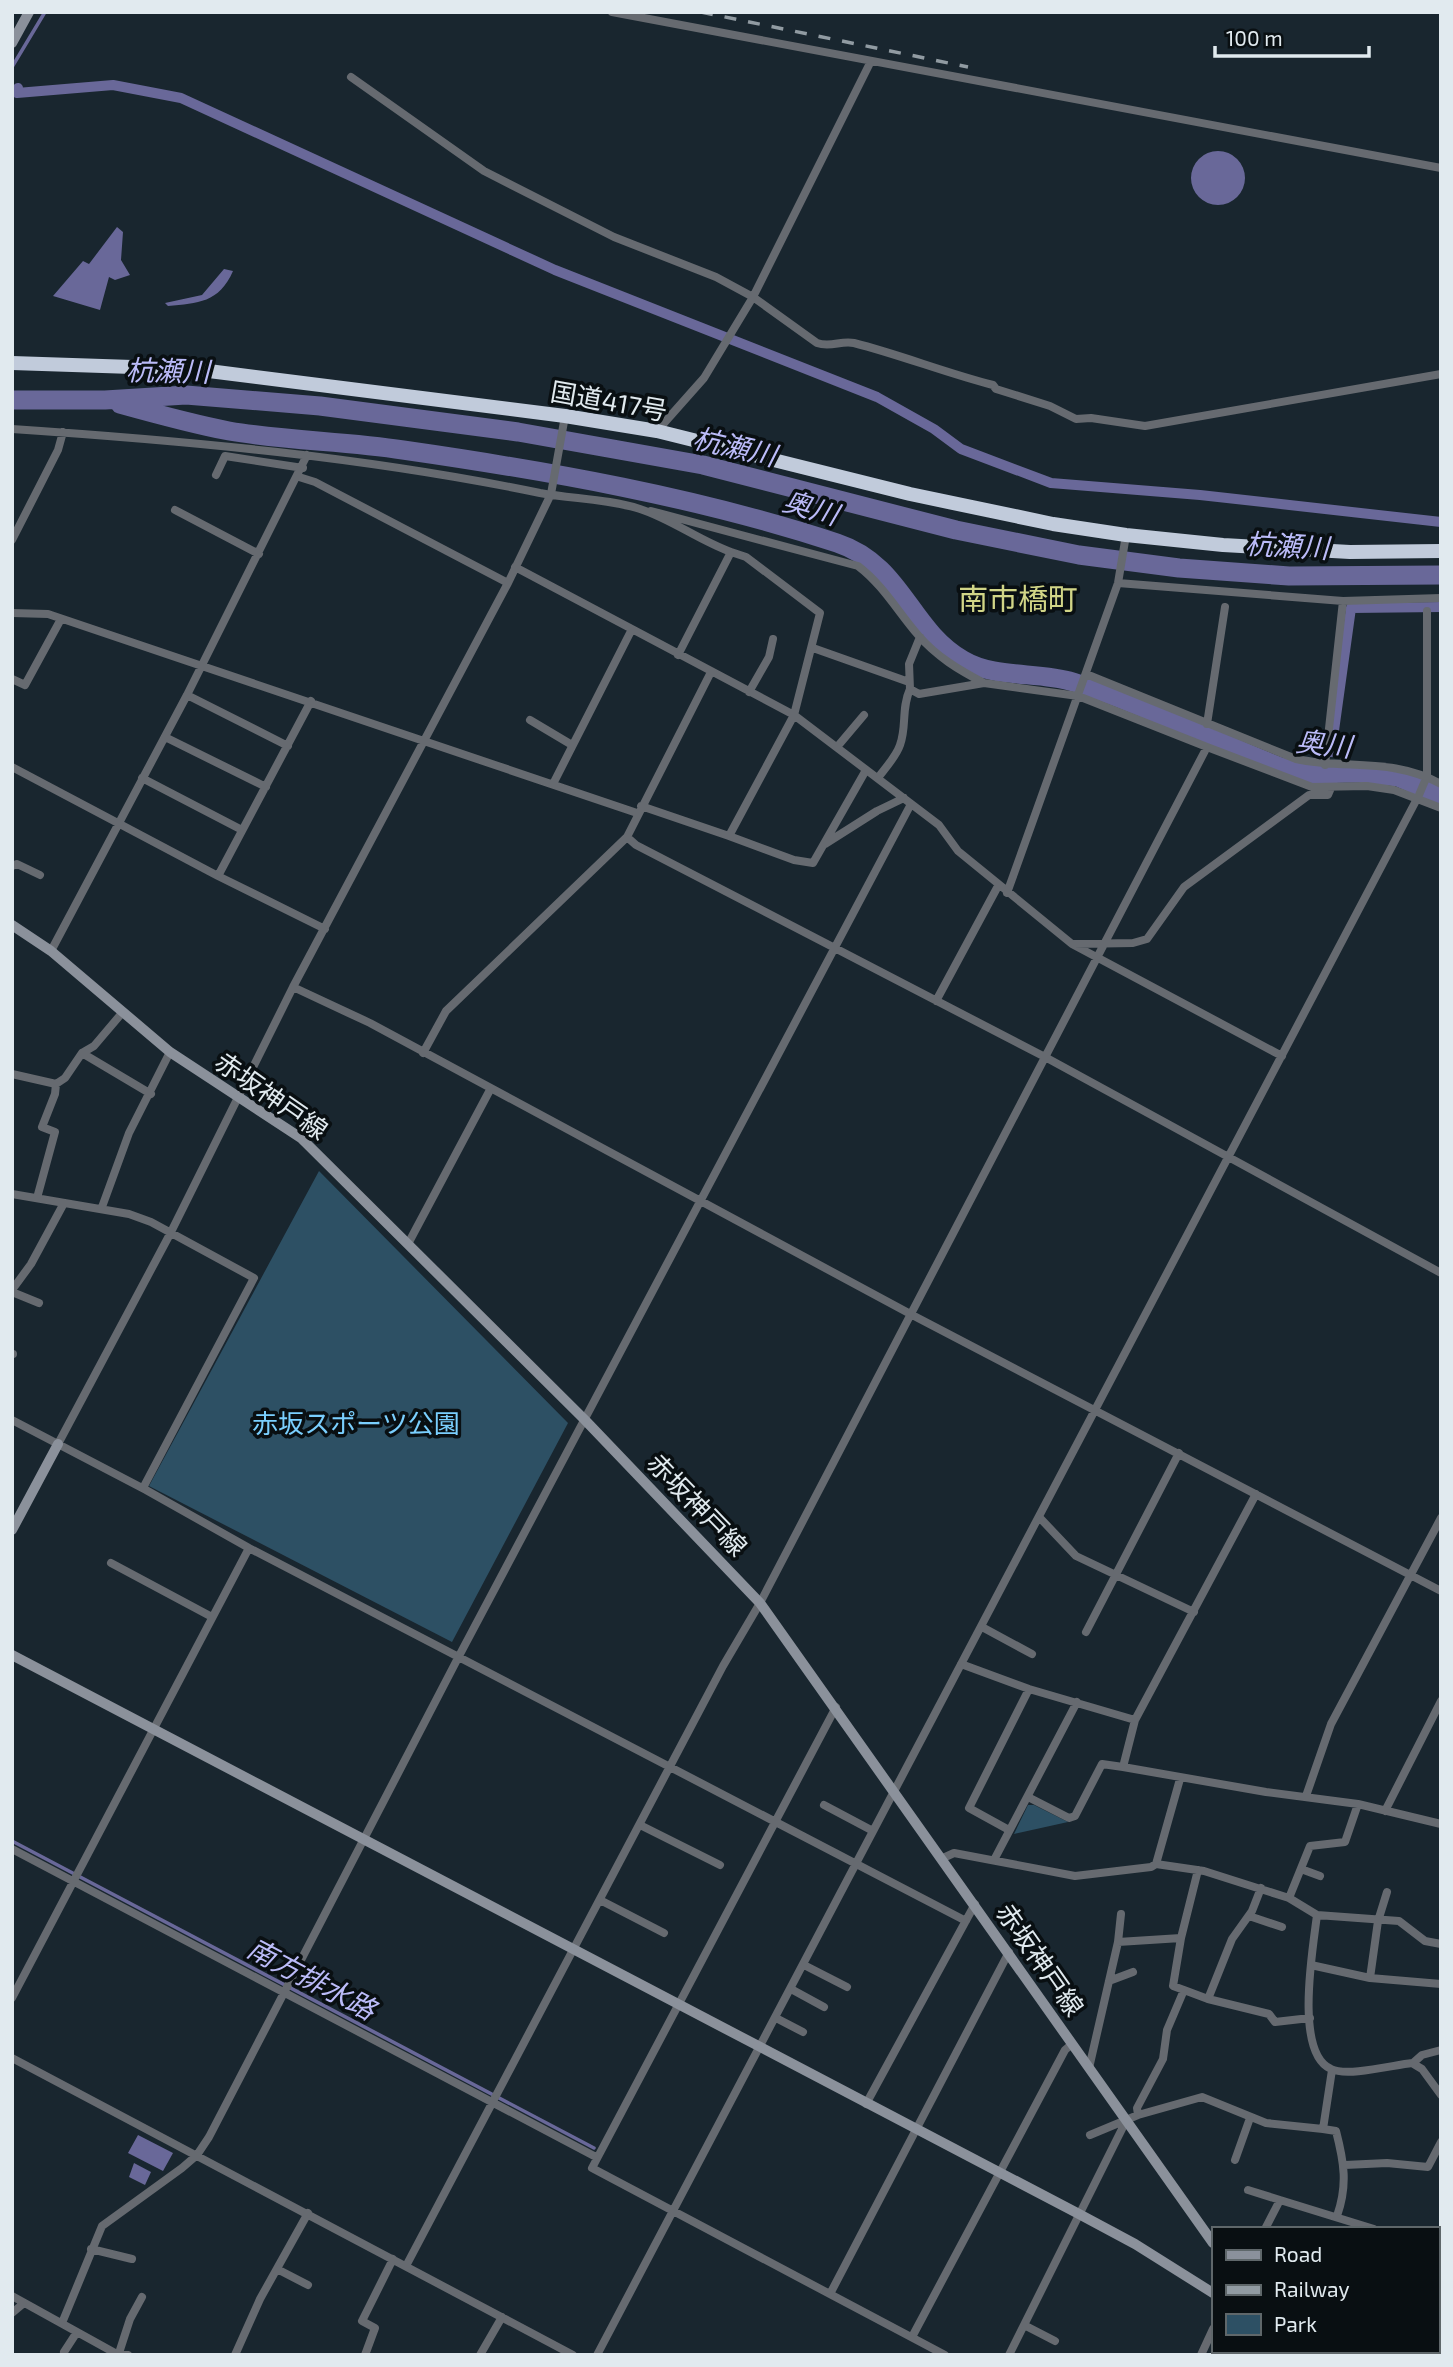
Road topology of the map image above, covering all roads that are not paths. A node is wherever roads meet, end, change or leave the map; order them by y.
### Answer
1 (29, 12) edge
2 (612, 12) edge
3 (17, 23) edge
4 (12, 43) edge
5 (872, 61) junction
6 (351, 77) dead end
7 (1441, 168) edge
8 (753, 297) junction
9 (12, 363) edge
10 (1441, 374) edge
11 (564, 420) junction
12 (12, 429) edge
13 (63, 432) junction
14 (657, 432) junction
15 (307, 455) junction
16 (303, 468) junction
17 (216, 475) dead end
18 (299, 477) junction
19 (551, 494) junction
20 (641, 509) junction
21 (175, 510) dead end
22 (1125, 537) junction
23 (12, 540) edge
24 (1441, 551) edge
25 (731, 552) junction
26 (259, 554) junction
27 (515, 567) junction
28 (1119, 581) junction
29 (508, 583) junction
30 (1441, 598) edge
31 (1343, 601) junction
32 (1225, 607) dead end
33 (1427, 611) dead end
34 (12, 613) edge
35 (61, 619) junction
36 (631, 631) junction
37 (920, 637) junction
38 (773, 639) dead end
39 (813, 648) junction
40 (678, 655) junction
41 (202, 665) junction
42 (711, 672) junction
43 (1086, 674) junction
44 (12, 679) edge
45 (984, 683) junction
46 (909, 686) junction
47 (749, 692) junction
48 (1079, 694) junction
49 (187, 695) junction
50 (311, 701) junction
51 (794, 715) junction
52 (864, 715) dead end
53 (530, 720) dead end
54 (1207, 724) junction
55 (165, 737) junction
56 (424, 740) junction
57 (572, 745) junction
58 (288, 746) junction
59 (837, 747) junction
60 (1208, 747) junction
61 (1325, 765) junction
62 (12, 767) edge
63 (866, 769) junction
64 (1427, 776) junction
65 (142, 778) junction
66 (878, 778) junction
67 (553, 784) junction
68 (1441, 784) edge
69 (266, 788) junction
70 (1331, 788) junction
71 (1418, 797) junction
72 (908, 801) junction
73 (1441, 808) edge
74 (639, 810) junction
75 (120, 824) junction
76 (242, 830) junction
77 (729, 836) junction
78 (627, 837) junction
79 (823, 846) junction
80 (12, 866) edge
81 (40, 875) dead end
82 (218, 876) junction
83 (998, 886) junction
84 (1007, 894) junction
85 (12, 925) edge
86 (326, 929) junction
87 (1072, 944) junction
88 (1104, 944) junction
89 (833, 947) junction
90 (51, 951) junction
91 (1098, 959) junction
92 (293, 987) junction
93 (936, 1001) junction
94 (122, 1013) junction
95 (170, 1052) junction
96 (82, 1053) junction
97 (424, 1053) junction
98 (1282, 1056) junction
99 (1045, 1057) junction
100 (12, 1074) edge
101 (56, 1084) junction
102 (491, 1088) junction
103 (151, 1094) junction
104 (240, 1097) junction
105 (1228, 1157) junction
106 (12, 1194) edge
107 (37, 1198) junction
108 (700, 1200) junction
109 (64, 1203) junction
110 (102, 1207) junction
111 (170, 1234) junction
112 (409, 1242) junction
113 (1441, 1273) edge
114 (12, 1291) edge
115 (39, 1303) dead end
116 (910, 1312) junction
117 (1094, 1409) junction
118 (584, 1419) junction
119 (12, 1420) edge
120 (58, 1444) junction
121 (1179, 1453) junction
122 (143, 1488) junction
123 (1256, 1494) junction
124 (1040, 1518) junction
125 (1441, 1518) edge
126 (12, 1530) edge
127 (249, 1548) junction
128 (111, 1563) dead end
129 (1410, 1575) junction
130 (1116, 1576) junction
131 (1441, 1591) edge
132 (760, 1603) junction
133 (1194, 1612) junction
134 (212, 1617) junction
135 (982, 1627) junction
136 (1086, 1632) dead end
137 (1032, 1654) dead end
138 (12, 1655) edge
139 (459, 1656) junction
140 (961, 1664) junction
141 (1029, 1689) junction
142 (1441, 1701) edge
143 (1076, 1702) junction
144 (836, 1707) junction
145 (1135, 1720) junction
146 (154, 1729) junction
147 (671, 1767) junction
148 (1123, 1767) junction
149 (1180, 1779) junction
150 (894, 1790) junction
151 (1306, 1796) junction
152 (1028, 1797) junction
153 (1359, 1804) junction
154 (824, 1805) dead end
155 (1385, 1811) junction
156 (774, 1821) junction
157 (1441, 1824) edge
158 (640, 1825) junction
159 (1009, 1830) junction
160 (873, 1831) junction
161 (365, 1839) junction
162 (12, 1849) edge
163 (943, 1858) junction
164 (994, 1860) junction
165 (1156, 1864) junction
166 (720, 1865) dead end
167 (856, 1865) junction
168 (1301, 1868) junction
169 (1198, 1870) junction
170 (1321, 1876) dead end
171 (74, 1881) junction
172 (1261, 1888) junction
173 (1387, 1892) dead end
174 (1289, 1898) junction
175 (600, 1900) junction
176 (975, 1904) junction
177 (1121, 1914) dead end
178 (1317, 1915) junction
179 (1249, 1916) junction
180 (966, 1921) junction
181 (1378, 1921) junction
182 (1282, 1927) dead end
183 (664, 1933) dead end
184 (1181, 1938) junction
185 (1118, 1942) junction
186 (1441, 1944) edge
187 (574, 1950) junction
188 (1009, 1952) junction
189 (803, 1965) junction
190 (1311, 1965) junction
191 (1133, 1972) dead end
192 (1370, 1978) junction
193 (1109, 1981) junction
194 (1441, 1984) edge
195 (847, 1987) dead end
196 (791, 1989) junction
197 (1184, 1990) junction
198 (284, 1993) junction
199 (12, 1998) edge
200 (1208, 1999) junction
201 (677, 2005) junction
202 (824, 2007) dead end
203 (776, 2018) junction
204 (1310, 2018) junction
205 (803, 2032) dead end
206 (1072, 2044) junction
207 (760, 2048) junction
208 (1441, 2050) edge
209 (12, 2057) edge
210 (1413, 2063) junction
211 (1089, 2069) junction
212 (1332, 2070) junction
213 (1441, 2095) edge
214 (493, 2103) junction
215 (866, 2104) junction
216 (1138, 2115) junction
217 (1250, 2118) junction
218 (1126, 2121) junction
219 (1323, 2129) junction
220 (916, 2130) junction
221 (1090, 2136) dead end
222 (1441, 2141) edge
223 (197, 2155) junction
224 (596, 2157) junction
225 (1235, 2161) dead end
226 (1345, 2165) junction
227 (999, 2172) junction
228 (1248, 2190) dead end
229 (1280, 2200) junction
230 (674, 2211) junction
231 (309, 2213) junction
232 (1079, 2214) junction
233 (1337, 2216) junction
234 (1266, 2227) edge
235 (1368, 2227) edge
236 (1212, 2242) edge
237 (91, 2249) junction
238 (132, 2259) dead end
239 (393, 2259) junction
240 (407, 2266) junction
241 (276, 2269) junction
242 (309, 2284) dead end
243 (1212, 2292) edge
244 (830, 2294) junction
245 (12, 2296) edge
246 (142, 2297) dead end
247 (24, 2303) junction
248 (12, 2313) edge
249 (502, 2317) junction
250 (62, 2323) junction
251 (1024, 2325) junction
252 (1212, 2331) edge
253 (77, 2332) junction
254 (912, 2337) junction
255 (1055, 2340) dead end
256 (64, 2352) dead end
257 (119, 2354) edge
258 (235, 2355) edge
259 (365, 2355) edge
260 (480, 2355) edge
261 (573, 2355) edge
262 (597, 2355) edge
263 (945, 2355) edge
264 (1009, 2355) edge
265 (1201, 2355) edge

1 - 3 main road
2 - 5 street
3 - 4 main road
5 - 7 street
5 - 8 street
6 - 8 street
8 - 10 street
8 - 14 street
9 - 11 highway, 国道417号
11 - 14 highway, 国道417号
11 - 19 street
12 - 13 street
13 - 15 street
13 - 23 street
14 - 22 highway, 国道417号
15 - 16 street
15 - 19 street
16 - 17 street
16 - 18 street
18 - 26 street
18 - 29 street
19 - 20 street
19 - 27 street
20 - 25 street
20 - 37 street
21 - 26 street
22 - 24 highway, 国道417号
22 - 28 street
25 - 39 street
25 - 40 street
26 - 41 street
27 - 29 street
27 - 36 street
28 - 31 street
28 - 43 street
29 - 56 street
30 - 31 street
31 - 61 street
32 - 54 street
33 - 64 street
34 - 35 street
35 - 41 street
35 - 44 street
36 - 40 street
36 - 57 street
37 - 45 street
37 - 46 street
38 - 47 street
39 - 46 street
39 - 51 street
40 - 42 street
41 - 49 street
41 - 50 street
42 - 47 street
42 - 74 street
43 - 48 street
43 - 54 street
45 - 46 street
45 - 48 street
46 - 66 street
47 - 51 street
48 - 60 street
48 - 84 street
49 - 55 street
49 - 58 street
50 - 56 street
50 - 58 street
51 - 59 street
51 - 77 street
52 - 59 street
53 - 57 street
54 - 61 street
55 - 65 street
55 - 69 street
56 - 67 street
56 - 86 street
57 - 67 street
58 - 69 street
59 - 63 street
60 - 70 street
60 - 88 street
61 - 64 street
62 - 75 street
63 - 66 street
63 - 79 street
64 - 68 street
64 - 71 street
65 - 75 street
65 - 76 street
66 - 72 street
67 - 74 street
69 - 76 street
70 - 71 street
70 - 88 street
71 - 73 street
71 - 98 street
72 - 79 street
72 - 83 street
72 - 89 street
74 - 77 street
74 - 78 street
75 - 82 street
75 - 90 street
76 - 82 street
77 - 79 street
78 - 89 street
78 - 97 street
80 - 81 street
82 - 86 street
83 - 84 street
83 - 93 street
84 - 87 street
85 - 90 main road, 赤坂神戸線
86 - 92 street
87 - 88 street
87 - 91 street
88 - 91 street
89 - 93 street
89 - 108 street
90 - 94 main road, 赤坂神戸線
91 - 98 street
91 - 99 street
92 - 97 street
92 - 104 street
93 - 99 street
94 - 95 main road, 赤坂神戸線
94 - 96 street
95 - 103 street
95 - 104 main road, 赤坂神戸線
96 - 101 street
96 - 103 street
97 - 102 street
98 - 105 street
99 - 105 street
99 - 116 street
100 - 101 street
101 - 107 street
102 - 108 street
102 - 112 street
103 - 110 street
104 - 111 street
104 - 112 main road, 赤坂神戸線
105 - 113 street
105 - 117 street
106 - 107 street
107 - 109 street
108 - 116 street
108 - 118 street
109 - 110 street
109 - 114 street
110 - 111 street
111 - 120 street
111 - 122 street
112 - 118 main road, 赤坂神戸線
114 - 115 street
116 - 117 street
116 - 132 street
117 - 121 street
117 - 124 street
118 - 132 main road, 赤坂神戸線
118 - 139 street
119 - 120 street
120 - 122 street
120 - 126 main road
121 - 123 street
121 - 130 street
122 - 127 street
123 - 129 street
123 - 133 street
124 - 130 street
124 - 135 street
125 - 129 street
127 - 134 street
127 - 139 street
128 - 134 street
129 - 131 street
129 - 151 street
130 - 133 street
130 - 136 street
132 - 144 main road, 赤坂神戸線
132 - 147 street
133 - 145 street
134 - 146 street
135 - 137 street
135 - 140 street
138 - 146 main road
139 - 147 street
139 - 161 street
140 - 141 street
140 - 150 street
141 - 143 street
141 - 159 street
142 - 155 street
143 - 145 street
143 - 152 street
144 - 150 main road, 赤坂神戸線
144 - 156 street
145 - 148 street
146 - 161 main road
146 - 171 street
147 - 156 street
147 - 158 street
148 - 149 street
148 - 152 street
149 - 151 street
149 - 165 street
150 - 160 street
150 - 163 main road, 赤坂神戸線
151 - 153 street
152 - 159 street
153 - 155 street
153 - 168 street
154 - 160 street
155 - 157 street
156 - 167 street
156 - 201 street
158 - 166 street
158 - 175 street
159 - 164 street
160 - 167 street
161 - 187 main road
161 - 198 street
162 - 171 street
163 - 164 street
163 - 176 main road, 赤坂神戸線
164 - 165 street
165 - 169 street
167 - 180 street
167 - 189 street
168 - 170 street
168 - 174 street
169 - 172 street
169 - 184 street
171 - 198 street
171 - 199 street
172 - 174 street
172 - 179 street
173 - 181 street
174 - 178 street
175 - 183 street
175 - 187 street
176 - 180 street
176 - 188 main road, 赤坂神戸線
177 - 185 street
178 - 181 street
178 - 190 street
179 - 182 street
179 - 200 street
180 - 215 street
181 - 186 street
181 - 192 street
184 - 185 street
184 - 197 street
185 - 193 street
187 - 201 main road
187 - 214 street
188 - 206 main road, 赤坂神戸線
188 - 220 street
189 - 195 street
189 - 196 street
190 - 192 street
190 - 204 street
191 - 193 street
192 - 194 street
193 - 211 street
196 - 202 street
196 - 203 street
197 - 200 street
197 - 216 street
198 - 214 street
198 - 223 street
200 - 204 street
201 - 207 main road
201 - 224 street
203 - 205 street
203 - 207 street
204 - 212 street
206 - 211 main road, 赤坂神戸線
206 - 227 street
207 - 215 main road
207 - 230 street
208 - 210 street
209 - 223 street
210 - 212 street
210 - 213 street
211 - 218 main road, 赤坂神戸線
212 - 219 street
214 - 224 street
214 - 240 street
215 - 220 main road
216 - 217 street
216 - 218 street
217 - 219 street
217 - 225 street
218 - 221 street
218 - 232 street
218 - 236 main road, 赤坂神戸線
219 - 226 street
220 - 227 main road
220 - 244 street
222 - 226 street
223 - 231 street
223 - 237 street
224 - 230 street
226 - 233 street
227 - 232 main road
227 - 254 street
228 - 229 street
229 - 233 street
229 - 234 street
230 - 244 street
230 - 262 street
231 - 239 street
231 - 241 street
232 - 243 main road
232 - 251 street
233 - 235 street
237 - 238 street
237 - 250 street
239 - 240 street
239 - 259 street
240 - 249 street
241 - 242 street
241 - 258 street
244 - 254 street
245 - 247 street
246 - 257 street
247 - 248 street
247 - 250 street
249 - 260 street
249 - 261 street
250 - 253 street
251 - 255 street
251 - 264 street
252 - 265 street
253 - 256 street
253 - 257 street
254 - 263 street

